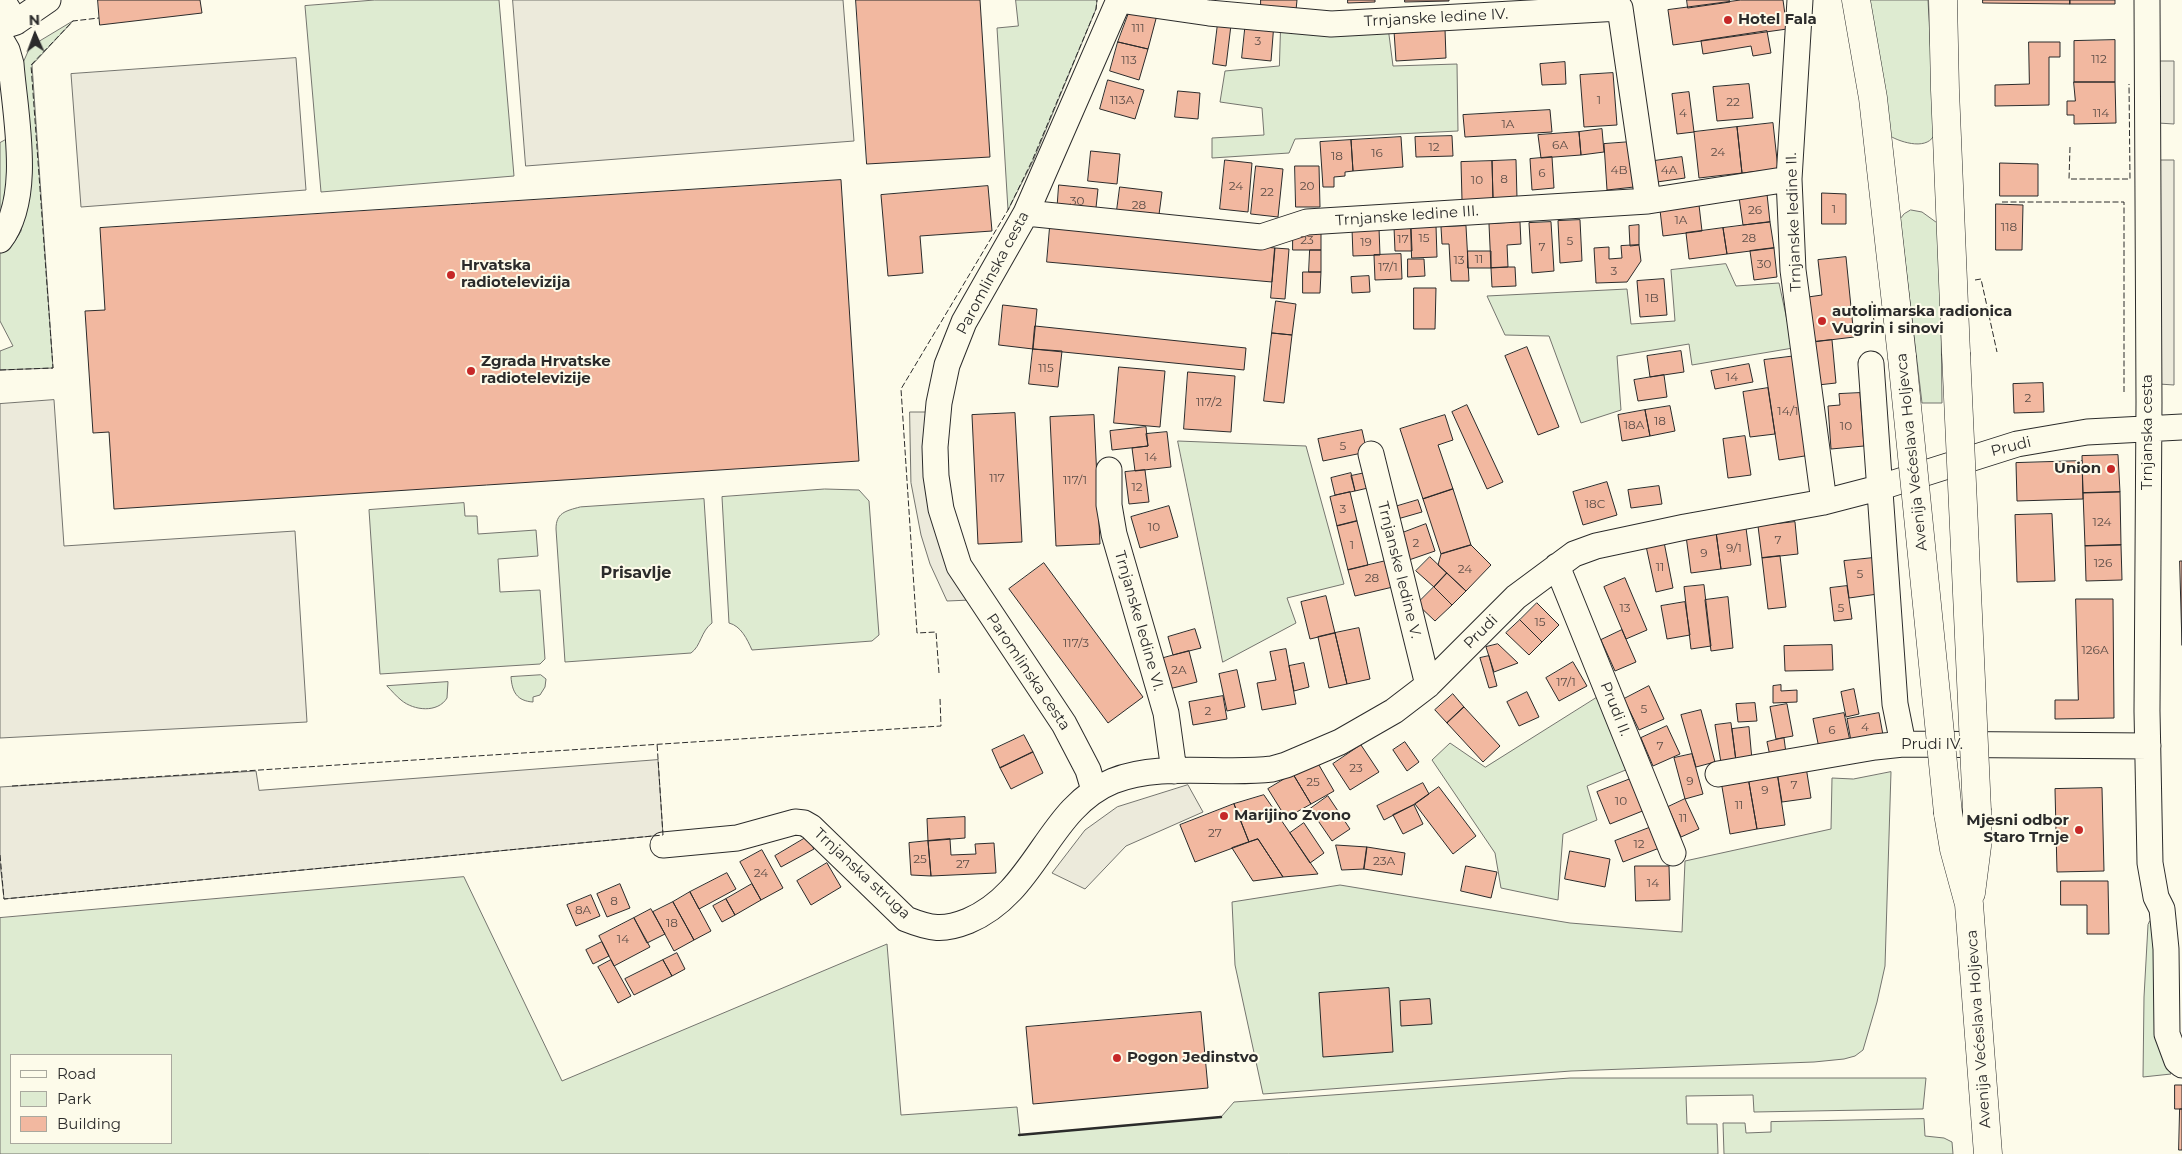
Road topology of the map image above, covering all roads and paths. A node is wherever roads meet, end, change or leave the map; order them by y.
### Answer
1 (2, 0) edge
2 (48, 0) edge
3 (1119, 0) edge
4 (1800, 0) edge
5 (1856, 0) edge
6 (1943, 0) edge
7 (2147, 0) edge
8 (5, 29) edge
9 (1789, 179) junction
10 (1648, 201) junction
11 (1026, 213) junction
12 (0, 240) edge
13 (1871, 364) dead end
14 (2182, 427) edge
15 (2148, 428) junction
16 (1371, 454) dead end
17 (1110, 470) dead end
18 (1878, 488) junction
19 (1824, 502) junction
20 (1557, 566) junction
21 (1428, 685) junction
22 (1902, 744) junction
23 (2148, 746) junction
24 (1174, 771) junction
25 (1718, 774) dead end
26 (1094, 790) junction
27 (663, 845) dead end
28 (1673, 853) dead end
29 (1969, 904) junction
30 (2182, 1065) edge
31 (1988, 1154) edge

1 - 8 street
2 - 8 street
3 - 10 street, Trnjanske ledine IV.
3 - 11 street, Paromlinska cesta
4 - 9 street, Trnjanske ledine II.
5 - 29 main road, Avenija Većeslava Holjevca, bridge
6 - 29 main road, Avenija Većeslava Holjevca, bridge
7 - 15 street, Trnjanska cesta
8 - 12 street
9 - 10 street, Trnjanske ledine III.
9 - 19 street, Trnjanske ledine II.
10 - 11 street, Trnjanske ledine III.
11 - 26 street, Paromlinska cesta
13 - 18 street
14 - 15 street, Prudi
15 - 18 street, Prudi
15 - 23 street, Trnjanska cesta
16 - 21 street, Trnjanske ledine V.
17 - 24 street, Trnjanske ledine VI.
18 - 19 street, Prudi
18 - 22 street
19 - 20 street, Prudi
20 - 21 street, Prudi
20 - 28 street, Prudi II.
21 - 24 street, Prudi
22 - 23 street, Prudi IV.
22 - 25 street, Prudi IV.
23 - 30 street, Trnjanska cesta
24 - 26 street, Prudi
26 - 27 street, Trnjanska struga
29 - 31 main road, Avenija Većeslava Holjevca

